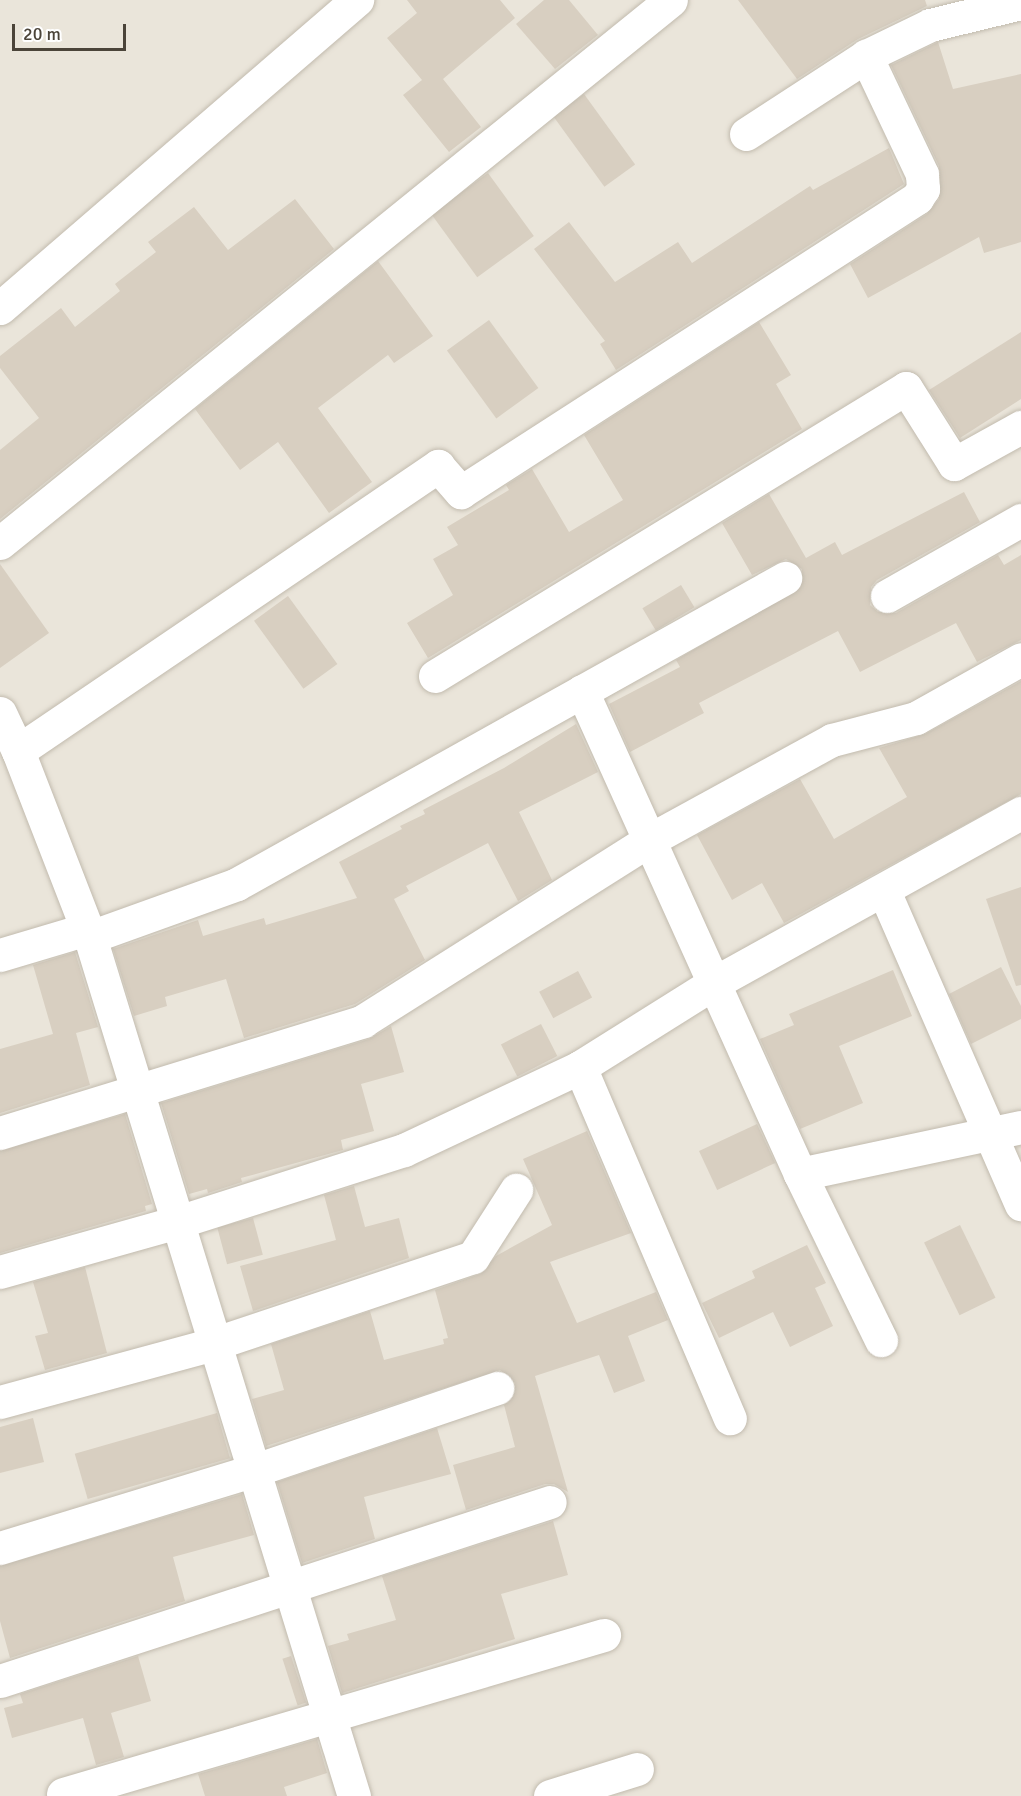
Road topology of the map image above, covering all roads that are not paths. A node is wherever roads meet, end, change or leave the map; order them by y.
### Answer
1 (357, 0) edge
2 (671, 0) edge
3 (1021, 3) edge
4 (866, 56) junction
5 (746, 134) dead end
6 (0, 308) edge
7 (1021, 427) edge
8 (1021, 520) edge
9 (0, 543) edge
10 (785, 579) dead end
11 (887, 596) dead end
12 (1021, 659) edge
13 (435, 676) dead end
14 (582, 691) junction
15 (0, 713) edge
16 (18, 751) junction
17 (1021, 813) edge
18 (651, 839) junction
19 (884, 891) junction
20 (89, 933) junction
21 (0, 955) edge
22 (714, 983) junction
23 (580, 1067) junction
24 (138, 1089) junction
25 (1021, 1127) edge
26 (0, 1133) edge
27 (988, 1135) junction
28 (800, 1174) junction
29 (516, 1190) dead end
30 (1021, 1204) edge
31 (178, 1222) junction
32 (0, 1272) edge
33 (881, 1340) dead end
34 (213, 1344) junction
35 (497, 1388) dead end
36 (0, 1402) edge
37 (730, 1418) dead end
38 (252, 1471) junction
39 (550, 1502) dead end
40 (0, 1548) edge
41 (289, 1589) junction
42 (604, 1635) dead end
43 (0, 1681) edge
44 (329, 1716) junction
45 (637, 1769) dead end
46 (63, 1794) dead end
47 (354, 1796) edge
48 (550, 1796) edge

1 - 6 street
2 - 9 street
3 - 4 street
4 - 5 street
4 - 16 street
7 - 13 street
8 - 11 street
10 - 14 street
12 - 18 street
14 - 18 street
14 - 20 street
15 - 16 street
16 - 20 street
17 - 19 street
18 - 22 street
18 - 24 street
19 - 22 street
19 - 27 street
20 - 21 street
20 - 24 street
22 - 23 street
22 - 28 street
23 - 31 street
23 - 37 street
24 - 26 street
24 - 31 street
25 - 27 street
27 - 28 street
27 - 30 street
28 - 33 street
29 - 34 street
31 - 32 street
31 - 34 street
34 - 36 street
34 - 38 street
35 - 38 street
38 - 40 street
38 - 41 street
39 - 41 street
41 - 43 street
41 - 44 street
42 - 44 street
44 - 46 street
44 - 47 street
45 - 48 street

